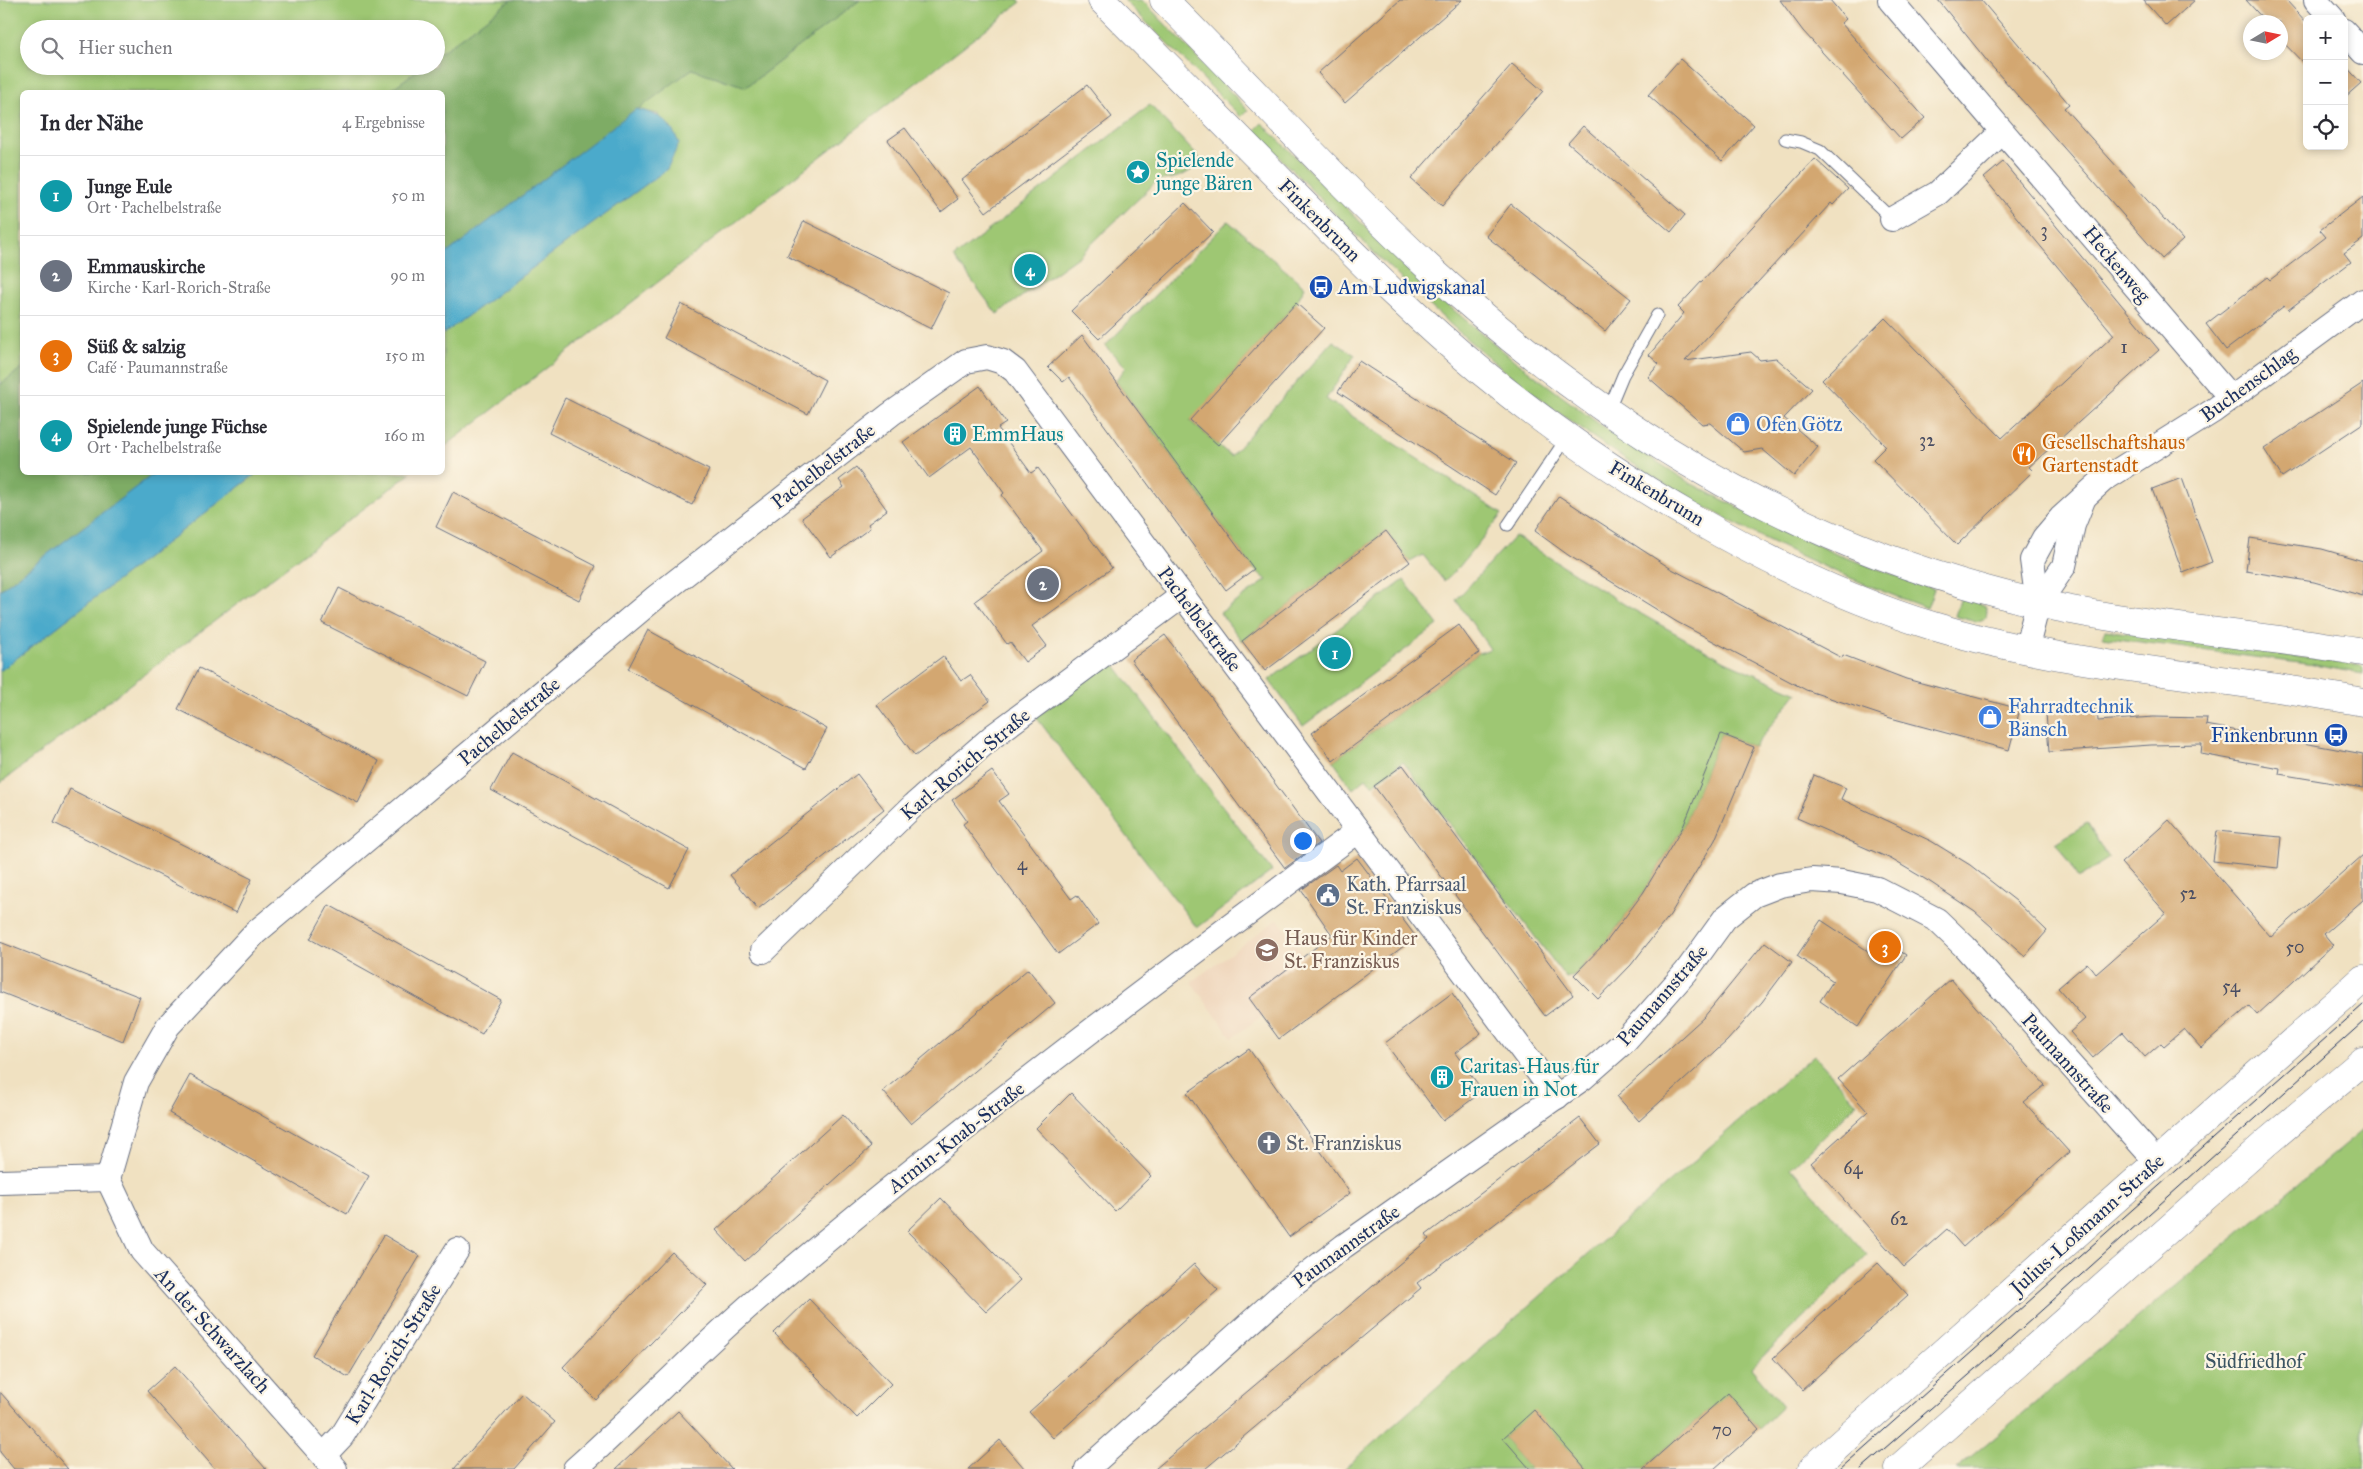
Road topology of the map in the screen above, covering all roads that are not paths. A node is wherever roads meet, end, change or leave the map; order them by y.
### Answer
1 (1102, 0) edge
2 (1164, 0) edge
3 (1890, 0) edge
4 (2316, 0) edge
5 (2329, 15) edge
6 (2348, 35) edge
7 (2363, 52) edge
8 (2002, 132) junction
9 (1785, 139) dead end
10 (1892, 219) joint
11 (2363, 301) edge
12 (1657, 315) dead end
13 (2230, 397) junction
14 (1608, 413) junction
15 (1568, 436) junction
16 (1508, 525) dead end
17 (1182, 596) junction
18 (2038, 604) junction
19 (2026, 650) junction
20 (2363, 652) edge
21 (2363, 702) edge
22 (1358, 831) junction
23 (763, 951) dead end
24 (2363, 979) edge
25 (2363, 1061) edge
26 (1556, 1097) junction
27 (2157, 1162) junction
28 (108, 1179) junction
29 (0, 1182) edge
30 (457, 1250) dead end
31 (330, 1462) edge
32 (575, 1469) edge
33 (1087, 1469) edge
34 (1812, 1469) edge
35 (1898, 1469) edge

1 - 15 main road, Finkenbrunn
2 - 14 main road, Finkenbrunn
3 - 8 street, Heckenweg
4 - 5 street
6 - 7 street
8 - 10 street
8 - 13 street, Heckenweg
9 - 10 lane
11 - 13 street, Buchenschlag
12 - 14 lane
13 - 18 street, Buchenschlag
14 - 18 main road, Finkenbrunn
15 - 16 lane
15 - 19 main road, Finkenbrunn
17 - 22 street, Pachelbelstraße
17 - 23 street, Karl-Rorich-Straße
17 - 28 street, Pachelbelstraße
18 - 19 street, Buchenschlag
18 - 20 main road, Finkenbrunn
19 - 21 main road, Finkenbrunn
22 - 26 street, Pachelbelstraße
22 - 32 street, Armin-Knab-Straße
24 - 27 main road, Julius-Loßmann-Straße
25 - 35 main road
26 - 27 street, Paumannstraße
26 - 33 street, Paumannstraße
27 - 34 main road, Julius-Loßmann-Straße
28 - 29 street
28 - 31 street, An der Schwarzlach
30 - 31 street, Karl-Rorich-Straße

